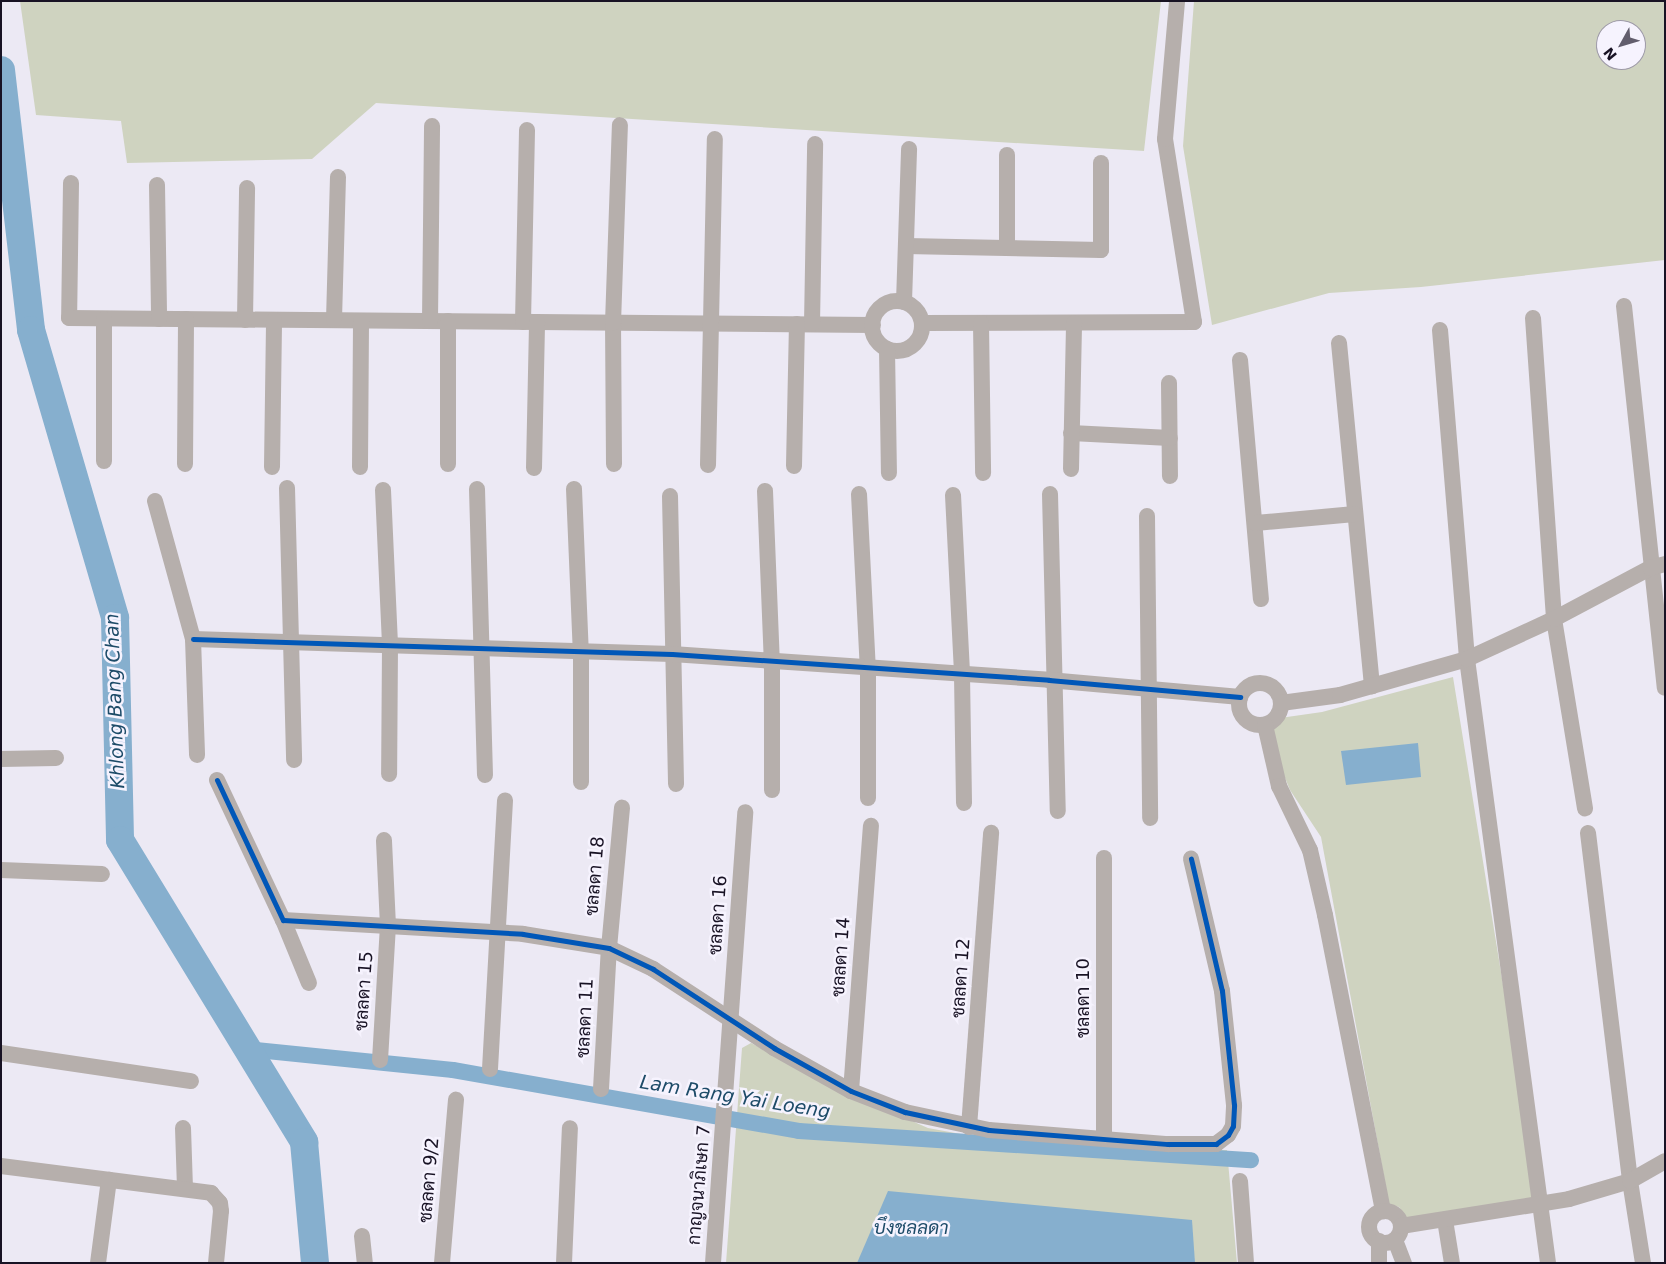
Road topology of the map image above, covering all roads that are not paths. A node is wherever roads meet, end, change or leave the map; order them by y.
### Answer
1 (1177, 1) edge
2 (620, 125) dead end
3 (432, 126) dead end
4 (527, 130) dead end
5 (715, 139) dead end
6 (814, 144) dead end
7 (909, 149) dead end
8 (1007, 155) dead end
9 (1101, 163) dead end
10 (338, 177) dead end
11 (71, 183) dead end
12 (157, 185) dead end
13 (248, 188) dead end
14 (906, 246) junction
15 (1007, 248) junction
16 (904, 302) junction
17 (1624, 306) dead end
18 (1533, 318) dead end
19 (104, 319) junction
20 (159, 319) junction
21 (186, 319) junction
22 (244, 320) junction
23 (274, 320) junction
24 (334, 320) junction
25 (362, 321) junction
26 (430, 321) junction
27 (448, 321) junction
28 (530, 322) junction
29 (1074, 322) junction
30 (613, 323) junction
31 (711, 323) junction
32 (922, 323) junction
33 (981, 323) junction
34 (804, 324) junction
35 (873, 325) junction
36 (1440, 330) dead end
37 (1339, 343) dead end
38 (887, 348) junction
39 (1240, 360) dead end
40 (1169, 383) dead end
41 (1072, 434) junction
42 (1170, 438) junction
43 (104, 461) dead end
44 (185, 464) dead end
45 (448, 464) dead end
46 (614, 464) dead end
47 (708, 464) dead end
48 (360, 466) dead end
49 (794, 466) dead end
50 (272, 467) dead end
51 (534, 468) dead end
52 (1071, 469) dead end
53 (889, 472) dead end
54 (983, 473) dead end
55 (1170, 476) dead end
56 (286, 488) dead end
57 (574, 488) dead end
58 (477, 489) dead end
59 (383, 490) dead end
60 (765, 491) dead end
61 (859, 494) dead end
62 (1050, 494) dead end
63 (953, 495) dead end
64 (670, 496) dead end
65 (155, 501) dead end
66 (1355, 514) junction
67 (1147, 516) dead end
68 (1256, 523) junction
69 (1657, 566) edge
70 (1261, 599) dead end
71 (1554, 619) junction
72 (193, 639) junction
73 (292, 642) junction
74 (390, 646) junction
75 (483, 650) junction
76 (581, 653) junction
77 (672, 654) junction
78 (1467, 659) junction
79 (772, 662) junction
80 (868, 670) junction
81 (962, 675) junction
82 (1056, 681) junction
83 (1372, 686) junction
84 (1665, 688) edge
85 (1149, 689) junction
86 (1240, 697) junction
87 (1281, 703) junction
88 (1265, 724) junction
89 (197, 755) dead end
90 (56, 758) dead end
91 (1, 759) edge
92 (294, 760) dead end
93 (389, 774) dead end
94 (485, 776) dead end
95 (217, 780) dead end
96 (581, 782) dead end
97 (676, 784) dead end
98 (772, 790) dead end
99 (868, 798) dead end
100 (505, 800) dead end
101 (964, 803) dead end
102 (622, 808) dead end
103 (1586, 808) dead end
104 (1058, 811) dead end
105 (744, 812) dead end
106 (1150, 818) dead end
107 (871, 826) dead end
108 (991, 832) dead end
109 (1588, 834) dead end
110 (384, 840) dead end
111 (1104, 858) dead end
112 (1191, 859) dead end
113 (1, 870) edge
114 (102, 874) dead end
115 (283, 920) junction
116 (388, 926) junction
117 (498, 932) junction
118 (609, 948) junction
119 (309, 983) dead end
120 (732, 1020) junction
121 (1, 1053) edge
122 (380, 1060) dead end
123 (490, 1069) dead end
124 (191, 1081) dead end
125 (601, 1089) dead end
126 (851, 1091) junction
127 (456, 1100) dead end
128 (969, 1127) junction
129 (183, 1128) dead end
130 (570, 1128) dead end
131 (1104, 1138) junction
132 (1665, 1161) edge
133 (2, 1172) edge
134 (109, 1180) junction
135 (1630, 1181) junction
136 (1240, 1182) dead end
137 (185, 1188) junction
138 (1539, 1206) junction
139 (1382, 1211) junction
140 (1445, 1220) junction
141 (362, 1236) dead end
142 (1392, 1236) junction
143 (98, 1263) edge
144 (216, 1263) edge
145 (365, 1263) edge
146 (442, 1263) edge
147 (564, 1263) edge
148 (713, 1263) edge
149 (1246, 1263) edge
150 (1379, 1263) edge
151 (1404, 1263) edge
152 (1452, 1263) edge
153 (1548, 1263) edge
154 (1643, 1263) edge

1 - 29 street
2 - 30 street
3 - 26 street
4 - 28 street
5 - 31 street
6 - 34 street
7 - 14 street
8 - 15 street
9 - 15 street
10 - 24 street
11 - 19 street
12 - 20 street
13 - 22 street
14 - 15 street
14 - 16 street
16 - 32 street
16 - 35 street
17 - 69 street
18 - 71 street
19 - 20 street
19 - 43 street
20 - 21 street
21 - 22 street
21 - 44 street
22 - 23 street
23 - 24 street
23 - 50 street
24 - 25 street
25 - 26 street
25 - 48 street
26 - 27 street
27 - 28 street
27 - 45 street
28 - 30 street
28 - 51 street
29 - 33 street
29 - 41 street
30 - 31 street
30 - 46 street
31 - 34 street
31 - 47 street
32 - 33 street
32 - 38 street
33 - 54 street
34 - 35 street
34 - 49 street
35 - 38 street
36 - 78 street
37 - 66 street
38 - 53 street
39 - 68 street
40 - 42 street
41 - 42 street
41 - 52 street
42 - 55 street
56 - 73 street
57 - 76 street
58 - 75 street
59 - 74 street
60 - 79 street
61 - 80 street
62 - 82 street
63 - 81 street
64 - 77 street
65 - 72 street
66 - 68 street
66 - 83 street
67 - 85 street
68 - 70 street
69 - 71 street
69 - 84 street
71 - 78 street
71 - 103 street
72 - 73 street
72 - 89 street
73 - 74 street
73 - 92 street
74 - 75 street
74 - 93 street
75 - 76 street
75 - 94 street
76 - 77 street
76 - 96 street
77 - 79 street
77 - 97 street
78 - 83 street
78 - 138 street
79 - 80 street
79 - 98 street
80 - 81 street
80 - 99 street
81 - 82 street
81 - 101 street
82 - 85 street
82 - 104 street
83 - 87 street
85 - 86 street
85 - 106 street
86 - 87 street
86 - 88 street
87 - 88 street
88 - 139 street
90 - 91 street
95 - 115 street
100 - 117 street
102 - 118 street, ชลลดา 18
105 - 120 street, ชลลดา 16
107 - 126 street, ชลลดา 14
108 - 128 street, ชลลดา 12
109 - 135 street
110 - 116 street, ชลลดา 15
111 - 131 street, ชลลดา 10
112 - 131 street
113 - 114 street
115 - 116 street
115 - 119 street
116 - 117 street
116 - 122 street, ชลลดา 15
117 - 118 street
117 - 123 street
118 - 120 street
118 - 125 street, ชลลดา 11
120 - 126 street
120 - 148 street, กาญจนาภิเษก 7
121 - 124 street
126 - 128 street
127 - 146 street, ชลลดา 9/2
128 - 131 street
129 - 137 street
130 - 147 street
132 - 135 street
133 - 134 street
134 - 137 street
134 - 143 street
135 - 138 street
135 - 154 street
136 - 149 street
137 - 144 street
138 - 140 street
138 - 153 street
139 - 142 street
139 - 142 street
140 - 142 street
140 - 152 street
141 - 145 street
142 - 150 street
142 - 151 street

